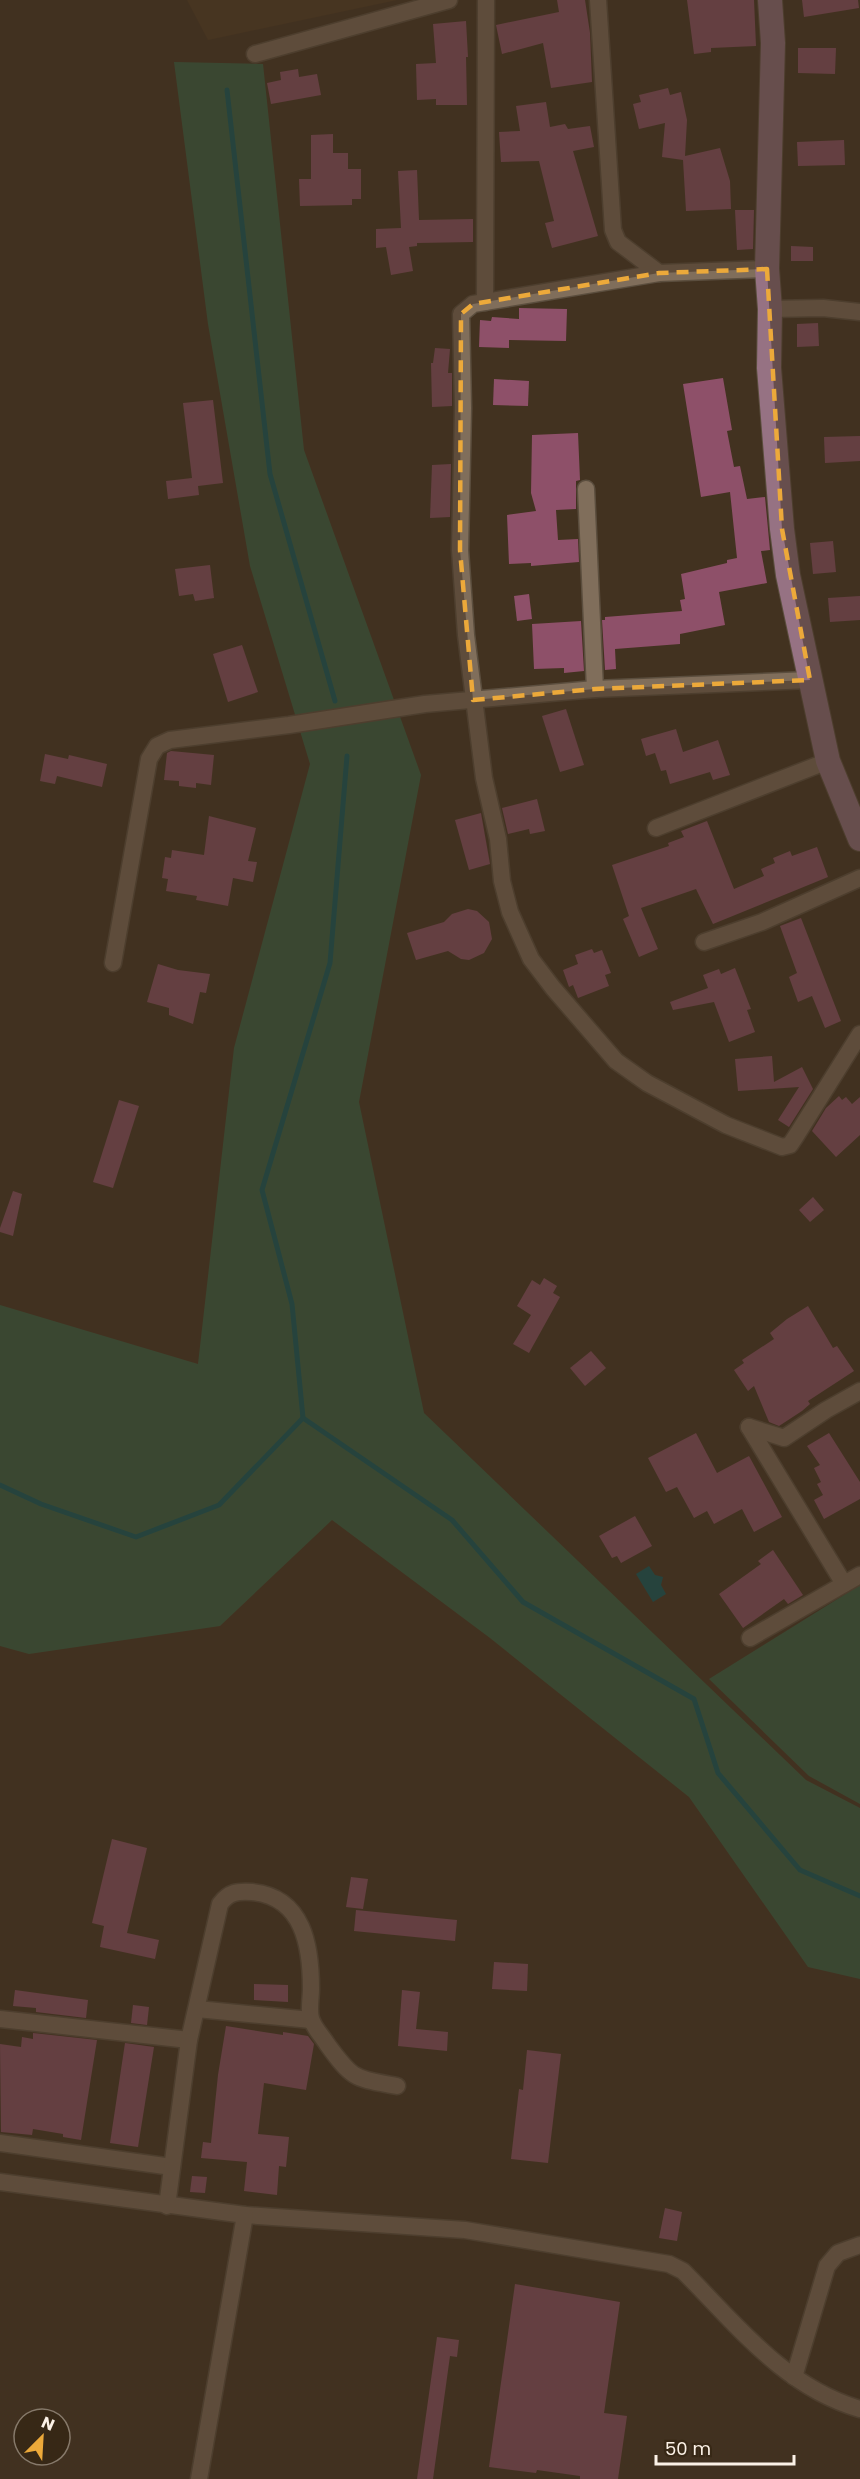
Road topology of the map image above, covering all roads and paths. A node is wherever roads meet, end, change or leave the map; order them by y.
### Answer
1 (449, 0) edge
2 (486, 0) edge
3 (598, 0) edge
4 (770, 0) edge
5 (255, 54) dead end
6 (767, 269) junction
7 (659, 273) junction
8 (485, 302) junction
9 (770, 309) junction
10 (860, 312) edge
11 (586, 489) dead end
12 (810, 680) junction
13 (595, 688) junction
14 (472, 700) junction
15 (828, 761) junction
16 (656, 828) dead end
17 (860, 839) edge
18 (860, 878) edge
19 (704, 942) dead end
20 (113, 963) dead end
21 (860, 1034) edge
22 (860, 1391) edge
23 (860, 1575) edge
24 (844, 1584) junction
25 (750, 1638) dead end
26 (197, 2009) junction
27 (0, 2019) edge
28 (311, 2020) junction
29 (189, 2040) junction
30 (397, 2086) dead end
31 (0, 2143) edge
32 (172, 2167) junction
33 (0, 2182) edge
34 (167, 2206) junction
35 (245, 2215) junction
36 (860, 2245) edge
37 (794, 2377) junction
38 (860, 2409) edge
39 (199, 2479) edge

1 - 5 street
2 - 8 street
3 - 7 street
4 - 6 street
6 - 7 street
6 - 9 street
7 - 8 street
8 - 14 street
9 - 10 street
9 - 12 street
11 - 13 street
12 - 13 street
12 - 15 street
13 - 14 street
14 - 20 street
14 - 21 street
15 - 16 street
15 - 17 street
18 - 19 street
22 - 24 street
23 - 24 street
24 - 25 street
26 - 28 street
26 - 28 street
26 - 29 street
27 - 29 street
28 - 30 street
29 - 32 street
31 - 32 street
32 - 34 street
33 - 34 street
34 - 35 street
35 - 37 street
35 - 39 street
36 - 37 street
37 - 38 street

